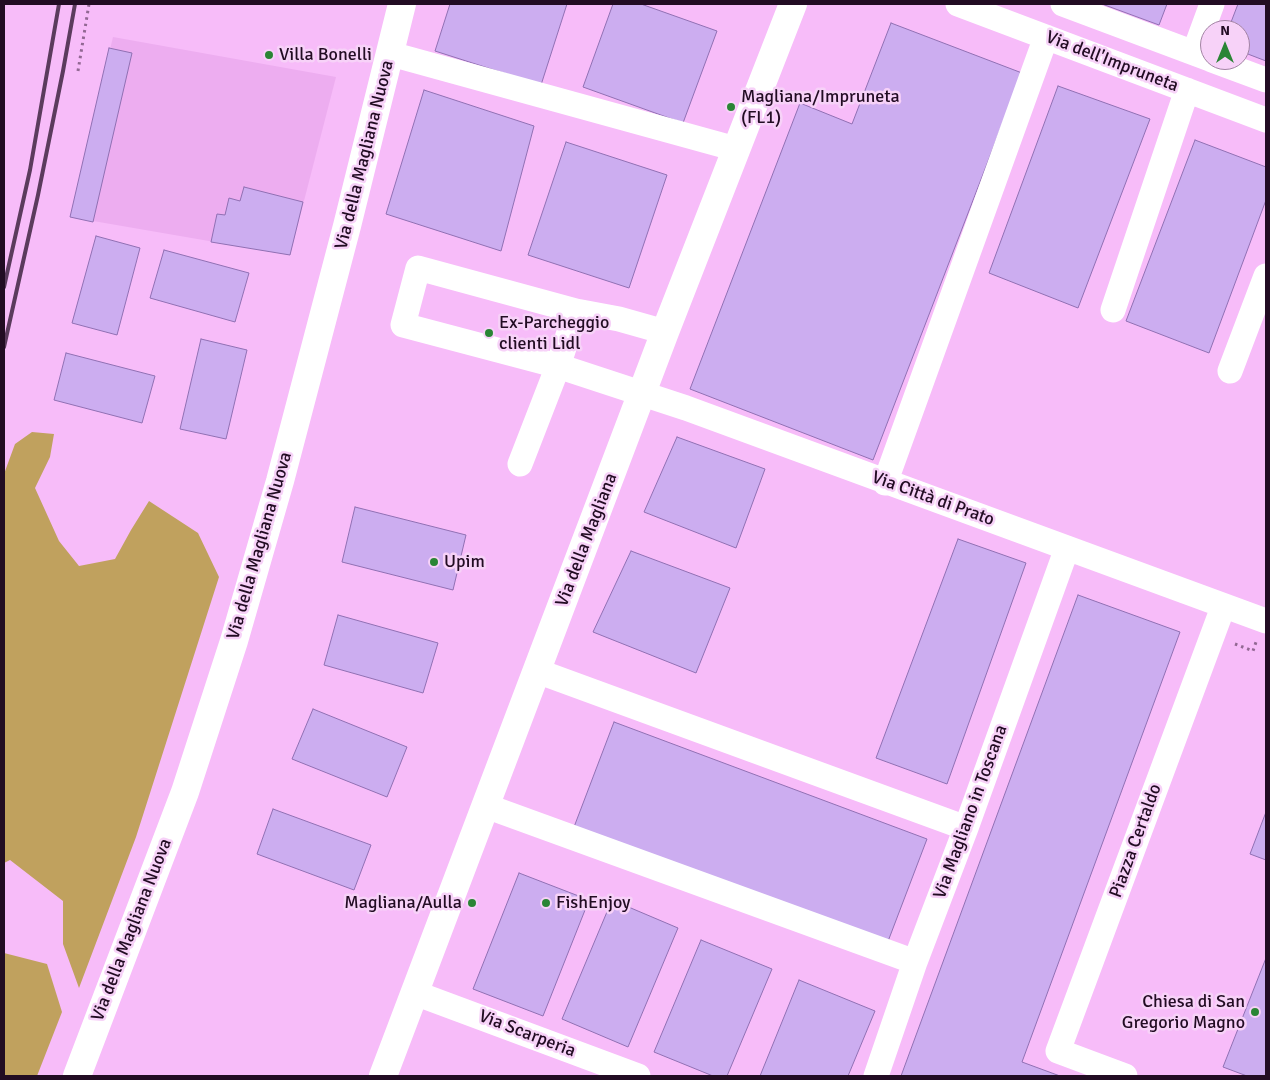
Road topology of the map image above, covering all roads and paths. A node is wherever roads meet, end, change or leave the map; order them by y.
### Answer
1 (89, 4) edge
2 (402, 4) edge
3 (793, 4) edge
4 (958, 4) edge
5 (1063, 4) edge
6 (1212, 4) edge
7 (1210, 20) edge
8 (1046, 38) junction
9 (391, 54) junction
10 (1200, 56) edge
11 (1238, 70) edge
12 (78, 71) dead end
13 (1266, 80) edge
14 (1187, 90) junction
15 (1266, 120) edge
16 (736, 149) junction
17 (1266, 276) edge
18 (1114, 310) dead end
19 (576, 311) junction
20 (665, 332) junction
21 (558, 366) junction
22 (1230, 371) dead end
23 (642, 394) junction
24 (520, 464) dead end
25 (885, 483) junction
26 (1067, 548) junction
27 (1223, 607) junction
28 (1262, 632) edge
29 (1234, 644) dead end
30 (537, 671) junction
31 (486, 806) junction
32 (966, 828) junction
33 (915, 962) junction
34 (415, 993) junction
35 (385, 1074) edge
36 (77, 1076) edge
37 (638, 1076) edge
38 (876, 1076) edge
39 (1125, 1076) edge

1 - 12 path
2 - 9 main road, Via della Magliana Nuova
3 - 16 main road, Via della Magliana
4 - 8 street, Via dell'Impruneta
5 - 10 street, Via dell'Impruneta
6 - 7 street
8 - 14 street, Via dell'Impruneta
8 - 25 street
9 - 16 street
9 - 36 main road, Via della Magliana Nuova
11 - 13 street, Via dell'Impruneta
14 - 15 street, Via dell'Impruneta
14 - 18 street
16 - 20 main road, Via della Magliana
17 - 22 street
19 - 20 street
19 - 21 street
19 - 21 street, Via Città di Prato
20 - 23 main road, Via della Magliana
21 - 23 street, Via Città di Prato
21 - 24 street
23 - 25 street, Via Città di Prato
23 - 30 main road, Via della Magliana
25 - 26 street, Via Città di Prato
26 - 27 street, Via Città di Prato
26 - 32 street, Via Magliano in Toscana
27 - 28 street
27 - 39 street, Piazza Certaldo
28 - 29 path
30 - 31 main road, Via della Magliana
30 - 32 street
31 - 33 street
31 - 34 main road, Via della Magliana
32 - 33 street, Via Magliano in Toscana
33 - 38 street, Via Magliano in Toscana
34 - 35 main road, Via della Magliana
34 - 37 street, Via Scarperia

